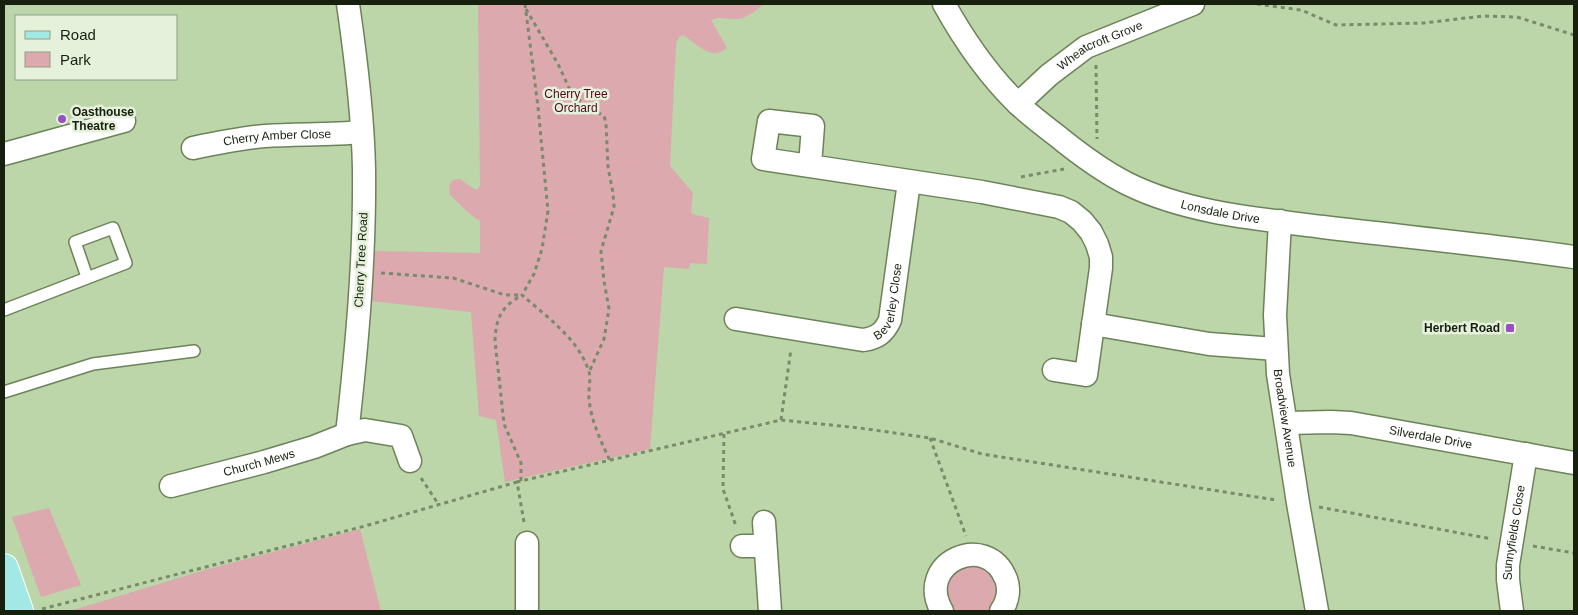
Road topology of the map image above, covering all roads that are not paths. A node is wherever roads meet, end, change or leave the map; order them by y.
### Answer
1 (348, 4) edge
2 (944, 4) edge
3 (1193, 4) edge
4 (1018, 104) junction
5 (124, 121) dead end
6 (362, 132) junction
7 (193, 148) dead end
8 (4, 154) edge
9 (810, 165) dead end
10 (909, 182) junction
11 (1280, 221) junction
12 (1574, 257) edge
13 (87, 277) junction
14 (4, 310) edge
15 (736, 318) dead end
16 (1093, 324) junction
17 (1276, 349) junction
18 (194, 351) dead end
19 (1054, 370) dead end
20 (4, 392) edge
21 (1287, 423) junction
22 (347, 434) junction
23 (1526, 454) junction
24 (410, 461) road end
25 (1574, 463) edge
26 (171, 486) dead end
27 (764, 522) dead end
28 (527, 543) road end
29 (742, 546) road end
30 (765, 546) junction
31 (4, 568) edge
32 (19, 611) edge
33 (527, 611) edge
34 (770, 611) edge
35 (942, 611) edge
36 (1001, 611) edge
37 (1317, 611) edge
38 (1512, 611) edge

1 - 6 street, Cherry Tree Road
2 - 4 street, Lonsdale Drive
3 - 4 street, Wheatcroft Grove
4 - 11 street, Lonsdale Drive
5 - 8 street
6 - 7 street, Cherry Amber Close
6 - 22 street, Cherry Tree Road
9 - 10 street
10 - 15 street, Beverley Close
10 - 16 street
11 - 12 street, Lonsdale Drive
11 - 17 street, Broadview Avenue
13 - 13 lane
13 - 14 lane
16 - 17 street
16 - 19 street
17 - 21 street, Broadview Avenue
18 - 20 lane
21 - 23 street, Silverdale Drive
21 - 37 street, Broadview Avenue
22 - 24 street
22 - 26 street, Church Mews
23 - 25 street, Silverdale Drive
23 - 38 street, Sunnyfields Close
27 - 30 street
28 - 33 street
29 - 30 street
30 - 34 street
31 - 32 main road
35 - 36 street

